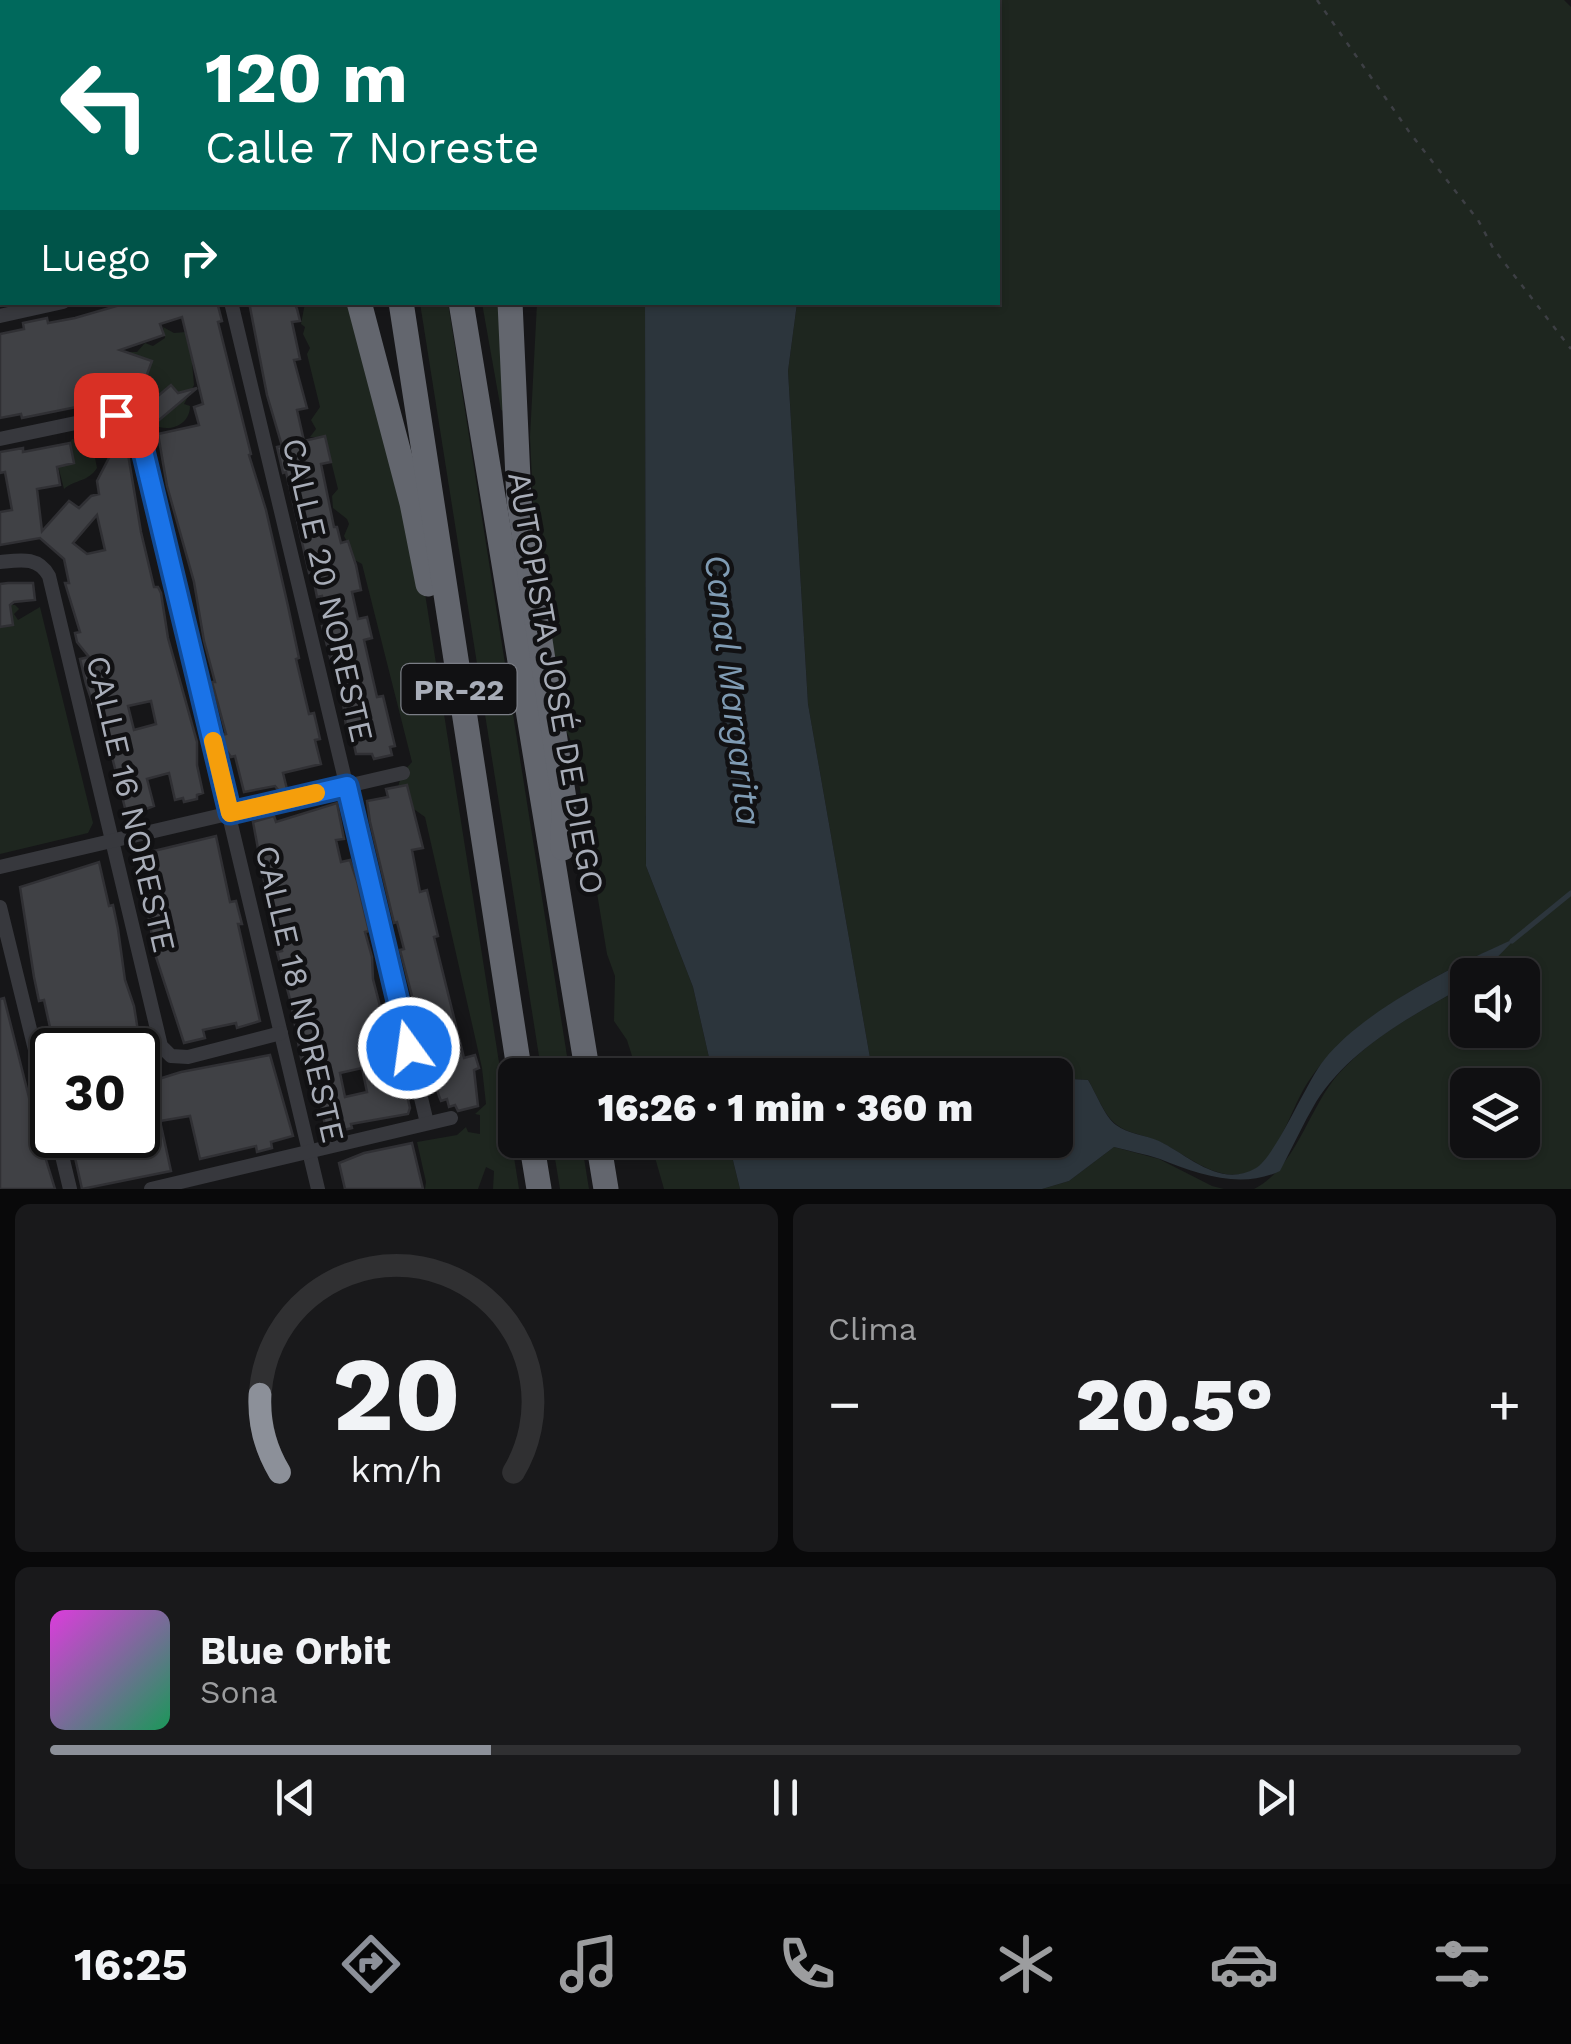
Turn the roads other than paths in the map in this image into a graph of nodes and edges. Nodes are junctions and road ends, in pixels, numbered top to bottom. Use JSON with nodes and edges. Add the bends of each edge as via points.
{"nodes":[{"id":1,"x":50,"y":305,"type":"edge"},
{"id":2,"x":232,"y":305,"type":"edge"},
{"id":3,"x":360,"y":305,"type":"edge"},
{"id":4,"x":401,"y":305,"type":"edge"},
{"id":5,"x":461,"y":305,"type":"edge"},
{"id":6,"x":510,"y":305,"type":"edge"},
{"id":7,"x":525,"y":305,"type":"edge"},
{"id":8,"x":0,"y":316,"type":"edge"},
{"id":9,"x":0,"y":439,"type":"edge"},
{"id":10,"x":525,"y":544,"type":"junction"},
{"id":11,"x":0,"y":562,"type":"edge"},
{"id":12,"x":468,"y":746,"type":"junction"},
{"id":13,"x":403,"y":773,"type":"dead end"},
{"id":14,"x":347,"y":786,"type":"junction"},
{"id":15,"x":230,"y":813,"type":"junction"},
{"id":16,"x":112,"y":842,"type":"junction"},
{"id":17,"x":0,"y":867,"type":"edge"},
{"id":18,"x":561,"y":904,"type":"junction"},
{"id":19,"x":0,"y":907,"type":"edge"},
{"id":20,"x":30,"y":1029,"type":"edge"},
{"id":21,"x":281,"y":1033,"type":"junction"},
{"id":22,"x":517,"y":1058,"type":"edge"},
{"id":23,"x":585,"y":1058,"type":"edge"},
{"id":24,"x":451,"y":1118,"type":"dead end"},
{"id":25,"x":427,"y":1123,"type":"junction"},
{"id":26,"x":309,"y":1153,"type":"junction"},
{"id":27,"x":62,"y":1158,"type":"edge"},
{"id":28,"x":534,"y":1158,"type":"edge"},
{"id":29,"x":601,"y":1158,"type":"edge"},
{"id":30,"x":70,"y":1189,"type":"edge"},
{"id":31,"x":151,"y":1189,"type":"edge"},
{"id":32,"x":318,"y":1189,"type":"edge"},
{"id":33,"x":539,"y":1189,"type":"edge"},
{"id":34,"x":606,"y":1189,"type":"edge"}],
"edges":[{"from":1,"to":8,"type":"street"},
{"from":2,"to":14,"type":"street","name":"CALLE 20 NORESTE"},
{"from":3,"to":12,"type":"highway","via":[[412,504],[444,693]]},
{"from":4,"to":12,"type":"highway","number":"PR-22"},
{"from":5,"to":18,"type":"highway","name":"AUTOPISTA JOSÉ DE DIEGO","number":"PR-22"},
{"from":6,"to":10,"type":"highway"},
{"from":7,"to":10,"type":"highway"},
{"from":9,"to":15,"type":"street","name":"CALLE 18 NORESTE","via":[[116,415],[132,422]]},
{"from":10,"to":18,"type":"highway","via":[[564,798]]},
{"from":11,"to":16,"type":"street","name":"CALLE 16 NORESTE","via":[[32,561],[49,576]]},
{"from":12,"to":22,"type":"highway","number":"PR-22"},
{"from":13,"to":14,"type":"street"},
{"from":14,"to":15,"type":"street"},
{"from":14,"to":25,"type":"street","name":"CALLE 20 NORESTE"},
{"from":15,"to":16,"type":"street"},
{"from":15,"to":21,"type":"street","name":"CALLE 18 NORESTE"},
{"from":16,"to":17,"type":"street"},
{"from":16,"to":21,"type":"street","name":"CALLE 16 NORESTE","via":[[160,1046],[171,1056],[188,1057]]},
{"from":18,"to":23,"type":"highway","name":"AUTOPISTA JOSÉ DE DIEGO","number":"PR-22"},
{"from":19,"to":20,"type":"street"},
{"from":21,"to":26,"type":"street","name":"CALLE 18 NORESTE"},
{"from":24,"to":25,"type":"street"},
{"from":25,"to":26,"type":"street"},
{"from":26,"to":31,"type":"street"},
{"from":26,"to":32,"type":"street","name":"CALLE 18 NORESTE"},
{"from":27,"to":30,"type":"street"},
{"from":28,"to":33,"type":"highway"},
{"from":29,"to":34,"type":"highway"}]}
